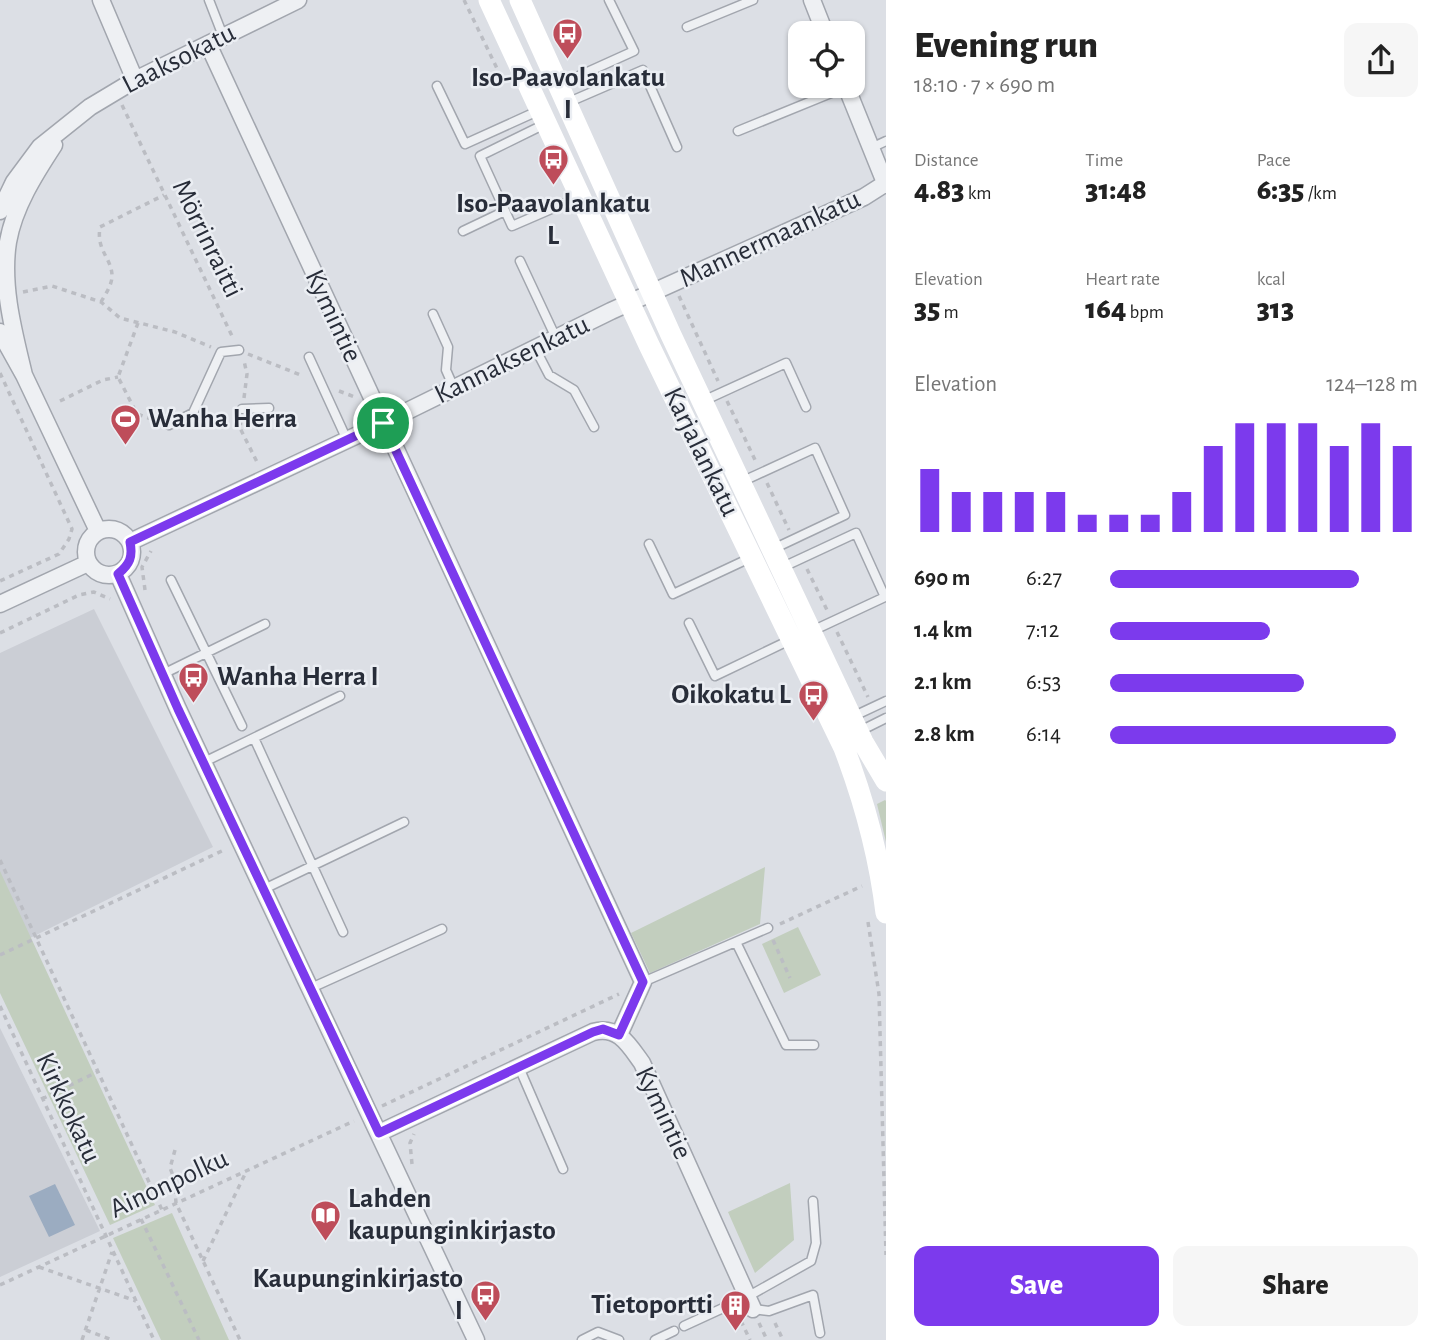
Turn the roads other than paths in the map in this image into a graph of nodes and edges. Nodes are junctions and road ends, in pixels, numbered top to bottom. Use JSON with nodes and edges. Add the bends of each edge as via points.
{"nodes":[{"id":1,"x":100,"y":0,"type":"edge"},
{"id":2,"x":209,"y":0,"type":"edge"},
{"id":3,"x":298,"y":0,"type":"edge"},
{"id":4,"x":489,"y":0,"type":"edge"},
{"id":5,"x":520,"y":0,"type":"edge"},
{"id":6,"x":609,"y":0,"type":"edge"},
{"id":7,"x":753,"y":0,"type":"edge"},
{"id":8,"x":812,"y":0,"type":"edge"},
{"id":9,"x":270,"y":6,"type":"edge"},
{"id":10,"x":820,"y":21,"type":"edge"},
{"id":11,"x":687,"y":27,"type":"dead end"},
{"id":12,"x":223,"y":36,"type":"junction"},
{"id":13,"x":208,"y":44,"type":"junction"},
{"id":14,"x":135,"y":80,"type":"junction"},
{"id":15,"x":438,"y":86,"type":"dead end"},
{"id":16,"x":562,"y":94,"type":"junction"},
{"id":17,"x":819,"y":98,"type":"edge"},
{"id":18,"x":852,"y":98,"type":"edge"},
{"id":19,"x":543,"y":117,"type":"junction"},
{"id":20,"x":64,"y":127,"type":"junction"},
{"id":21,"x":738,"y":131,"type":"dead end"},
{"id":22,"x":878,"y":145,"type":"edge"},
{"id":23,"x":677,"y":147,"type":"dead end"},
{"id":24,"x":886,"y":184,"type":"edge"},
{"id":25,"x":579,"y":197,"type":"junction"},
{"id":26,"x":505,"y":211,"type":"junction"},
{"id":27,"x":0,"y":212,"type":"edge"},
{"id":28,"x":463,"y":231,"type":"dead end"},
{"id":29,"x":520,"y":261,"type":"dead end"},
{"id":30,"x":4,"y":270,"type":"edge"},
{"id":31,"x":653,"y":294,"type":"junction"},
{"id":32,"x":629,"y":304,"type":"junction"},
{"id":33,"x":433,"y":314,"type":"dead end"},
{"id":34,"x":0,"y":332,"type":"edge"},
{"id":35,"x":556,"y":338,"type":"junction"},
{"id":36,"x":535,"y":348,"type":"junction"},
{"id":37,"x":239,"y":350,"type":"road end"},
{"id":38,"x":309,"y":357,"type":"dead end"},
{"id":39,"x":24,"y":375,"type":"junction"},
{"id":40,"x":454,"y":388,"type":"junction"},
{"id":41,"x":703,"y":401,"type":"junction"},
{"id":42,"x":806,"y":407,"type":"dead end"},
{"id":43,"x":269,"y":408,"type":"dead end"},
{"id":44,"x":242,"y":409,"type":"road end"},
{"id":45,"x":383,"y":423,"type":"junction"},
{"id":46,"x":169,"y":425,"type":"road end"},
{"id":47,"x":594,"y":426,"type":"dead end"},
{"id":48,"x":347,"y":440,"type":"junction"},
{"id":49,"x":741,"y":482,"type":"junction"},
{"id":50,"x":98,"y":531,"type":"junction"},
{"id":51,"x":130,"y":542,"type":"junction"},
{"id":52,"x":649,"y":544,"type":"dead end"},
{"id":53,"x":752,"y":557,"type":"junction"},
{"id":54,"x":778,"y":558,"type":"junction"},
{"id":55,"x":88,"y":563,"type":"junction"},
{"id":56,"x":118,"y":574,"type":"junction"},
{"id":57,"x":171,"y":580,"type":"dead end"},
{"id":58,"x":0,"y":604,"type":"edge"},
{"id":59,"x":689,"y":623,"type":"dead end"},
{"id":60,"x":265,"y":624,"type":"dead end"},
{"id":61,"x":812,"y":631,"type":"junction"},
{"id":62,"x":790,"y":640,"type":"junction"},
{"id":63,"x":206,"y":653,"type":"junction"},
{"id":64,"x":163,"y":674,"type":"junction"},
{"id":65,"x":340,"y":696,"type":"dead end"},
{"id":66,"x":886,"y":701,"type":"edge"},
{"id":67,"x":886,"y":718,"type":"edge"},
{"id":68,"x":855,"y":725,"type":"junction"},
{"id":69,"x":242,"y":726,"type":"dead end"},
{"id":70,"x":254,"y":738,"type":"junction"},
{"id":71,"x":204,"y":762,"type":"junction"},
{"id":72,"x":886,"y":781,"type":"edge"},
{"id":73,"x":404,"y":822,"type":"dead end"},
{"id":74,"x":313,"y":866,"type":"junction"},
{"id":75,"x":877,"y":883,"type":"edge"},
{"id":76,"x":264,"y":889,"type":"junction"},
{"id":77,"x":876,"y":912,"type":"edge"},
{"id":78,"x":768,"y":928,"type":"road end"},
{"id":79,"x":442,"y":929,"type":"dead end"},
{"id":80,"x":343,"y":932,"type":"dead end"},
{"id":81,"x":736,"y":942,"type":"junction"},
{"id":82,"x":643,"y":982,"type":"junction"},
{"id":83,"x":311,"y":988,"type":"junction"},
{"id":84,"x":619,"y":1035,"type":"junction"},
{"id":85,"x":814,"y":1045,"type":"dead end"},
{"id":86,"x":518,"y":1065,"type":"junction"},
{"id":87,"x":379,"y":1133,"type":"junction"},
{"id":88,"x":563,"y":1169,"type":"dead end"},
{"id":89,"x":814,"y":1201,"type":"dead end"},
{"id":90,"x":750,"y":1303,"type":"junction"},
{"id":91,"x":684,"y":1326,"type":"dead end"},
{"id":92,"x":674,"y":1331,"type":"dead end"},
{"id":93,"x":820,"y":1333,"type":"dead end"},
{"id":94,"x":475,"y":1340,"type":"edge"},
{"id":95,"x":582,"y":1340,"type":"edge"},
{"id":96,"x":620,"y":1340,"type":"edge"},
{"id":97,"x":655,"y":1340,"type":"edge"}],
"edges":[{"from":1,"to":14,"type":"street"},
{"from":2,"to":12,"type":"lane"},
{"from":3,"to":9,"type":"street","name":"Laaksokatu"},
{"from":4,"to":19,"type":"main road","name":"Karjalankatu"},
{"from":5,"to":16,"type":"main road","name":"Karjalankatu"},
{"from":6,"to":16,"type":"lane","via":[[634,51]]},
{"from":7,"to":11,"type":"lane"},
{"from":8,"to":10,"type":"street"},
{"from":9,"to":12,"type":"street","name":"Laaksokatu"},
{"from":12,"to":13,"type":"street","name":"Laaksokatu"},
{"from":13,"to":14,"type":"street","name":"Laaksokatu"},
{"from":13,"to":45,"type":"street","name":"Kymintie"},
{"from":14,"to":20,"type":"street","name":"Laaksokatu"},
{"from":15,"to":19,"type":"lane","via":[[465,144]]},
{"from":16,"to":23,"type":"lane","via":[[643,70]]},
{"from":16,"to":31,"type":"main road","name":"Karjalankatu"},
{"from":17,"to":21,"type":"lane"},
{"from":18,"to":22,"type":"street"},
{"from":19,"to":25,"type":"main road","name":"Karjalankatu"},
{"from":19,"to":26,"type":"lane","via":[[480,156]]},
{"from":20,"to":27,"type":"street","name":"Laaksokatu","via":[[40,147],[14,182]]},
{"from":20,"to":30,"type":"street","name":"Laaksokatu","via":[[26,190],[8,241]]},
{"from":22,"to":24,"type":"street"},
{"from":24,"to":31,"type":"street","name":"Mannermaankatu"},
{"from":25,"to":26,"type":"lane","via":[[512,226]]},
{"from":25,"to":32,"type":"main road","name":"Karjalankatu"},
{"from":26,"to":28,"type":"lane"},
{"from":29,"to":35,"type":"lane"},
{"from":30,"to":39,"type":"street","name":"Laaksokatu"},
{"from":31,"to":32,"type":"street","name":"Mannermaankatu"},
{"from":31,"to":41,"type":"main road","name":"Karjalankatu"},
{"from":32,"to":35,"type":"street","name":"Kannaksenkatu"},
{"from":32,"to":53,"type":"main road","name":"Karjalankatu"},
{"from":33,"to":40,"type":"lane","via":[[448,346],[446,370]]},
{"from":34,"to":39,"type":"street","name":"Laaksokatu"},
{"from":35,"to":36,"type":"street","name":"Kannaksenkatu"},
{"from":36,"to":40,"type":"street","name":"Kannaksenkatu"},
{"from":36,"to":47,"type":"lane","via":[[550,375],[574,390]]},
{"from":37,"to":46,"type":"lane","via":[[221,352],[194,414]]},
{"from":38,"to":48,"type":"lane"},
{"from":39,"to":50,"type":"street","name":"Laaksokatu"},
{"from":40,"to":45,"type":"street","name":"Kannaksenkatu"},
{"from":41,"to":42,"type":"lane","via":[[786,363]]},
{"from":41,"to":49,"type":"main road","name":"Karjalankatu"},
{"from":43,"to":44,"type":"lane"},
{"from":45,"to":48,"type":"street","name":"Kannaksenkatu"},
{"from":45,"to":82,"type":"street","name":"Kymintie"},
{"from":48,"to":51,"type":"street","name":"Kannaksenkatu"},
{"from":49,"to":54,"type":"main road","name":"Karjalankatu"},
{"from":49,"to":54,"type":"lane","via":[[815,448],[845,515],[793,540]]},
{"from":50,"to":51,"type":"street","via":[[110,528]]},
{"from":50,"to":55,"type":"street","via":[[85,551]]},
{"from":51,"to":56,"type":"street","via":[[128,566]]},
{"from":52,"to":53,"type":"lane","via":[[673,594]]},
{"from":53,"to":62,"type":"main road","name":"Karjalankatu"},
{"from":54,"to":61,"type":"main road","name":"Karjalankatu"},
{"from":54,"to":61,"type":"lane","via":[[802,558],[856,533],[885,597]]},
{"from":55,"to":56,"type":"street","via":[[106,576]]},
{"from":55,"to":58,"type":"street"},
{"from":56,"to":64,"type":"street"},
{"from":57,"to":63,"type":"lane"},
{"from":59,"to":62,"type":"lane","via":[[715,676]]},
{"from":60,"to":63,"type":"lane"},
{"from":61,"to":68,"type":"main road","name":"Karjalankatu"},
{"from":62,"to":75,"type":"main road","name":"Karjalankatu","via":[[844,748],[864,801]]},
{"from":63,"to":64,"type":"lane"},
{"from":63,"to":69,"type":"lane"},
{"from":64,"to":71,"type":"street"},
{"from":65,"to":70,"type":"lane"},
{"from":66,"to":68,"type":"lane"},
{"from":67,"to":68,"type":"lane"},
{"from":68,"to":72,"type":"main road","name":"Karjalankatu"},
{"from":70,"to":71,"type":"lane"},
{"from":70,"to":74,"type":"lane"},
{"from":71,"to":76,"type":"street"},
{"from":73,"to":74,"type":"lane"},
{"from":74,"to":76,"type":"lane"},
{"from":74,"to":80,"type":"lane"},
{"from":75,"to":77,"type":"main road","name":"Karjalankatu"},
{"from":76,"to":83,"type":"street"},
{"from":78,"to":81,"type":"lane"},
{"from":79,"to":83,"type":"lane"},
{"from":81,"to":82,"type":"lane"},
{"from":81,"to":85,"type":"lane","via":[[786,1045]]},
{"from":82,"to":84,"type":"street","name":"Kymintie"},
{"from":83,"to":87,"type":"street","via":[[362,1116]]},
{"from":84,"to":86,"type":"street","via":[[603,1029]]},
{"from":84,"to":90,"type":"street","name":"Kymintie","via":[[642,1063]]},
{"from":86,"to":87,"type":"street"},
{"from":86,"to":88,"type":"lane"},
{"from":87,"to":94,"type":"street"},
{"from":89,"to":90,"type":"lane","via":[[816,1243],[811,1261]]},
{"from":90,"to":91,"type":"lane"},
{"from":90,"to":93,"type":"lane","via":[[769,1311],[813,1295]]},
{"from":92,"to":97,"type":"lane"},
{"from":95,"to":96,"type":"lane","via":[[598,1332]]}]}
